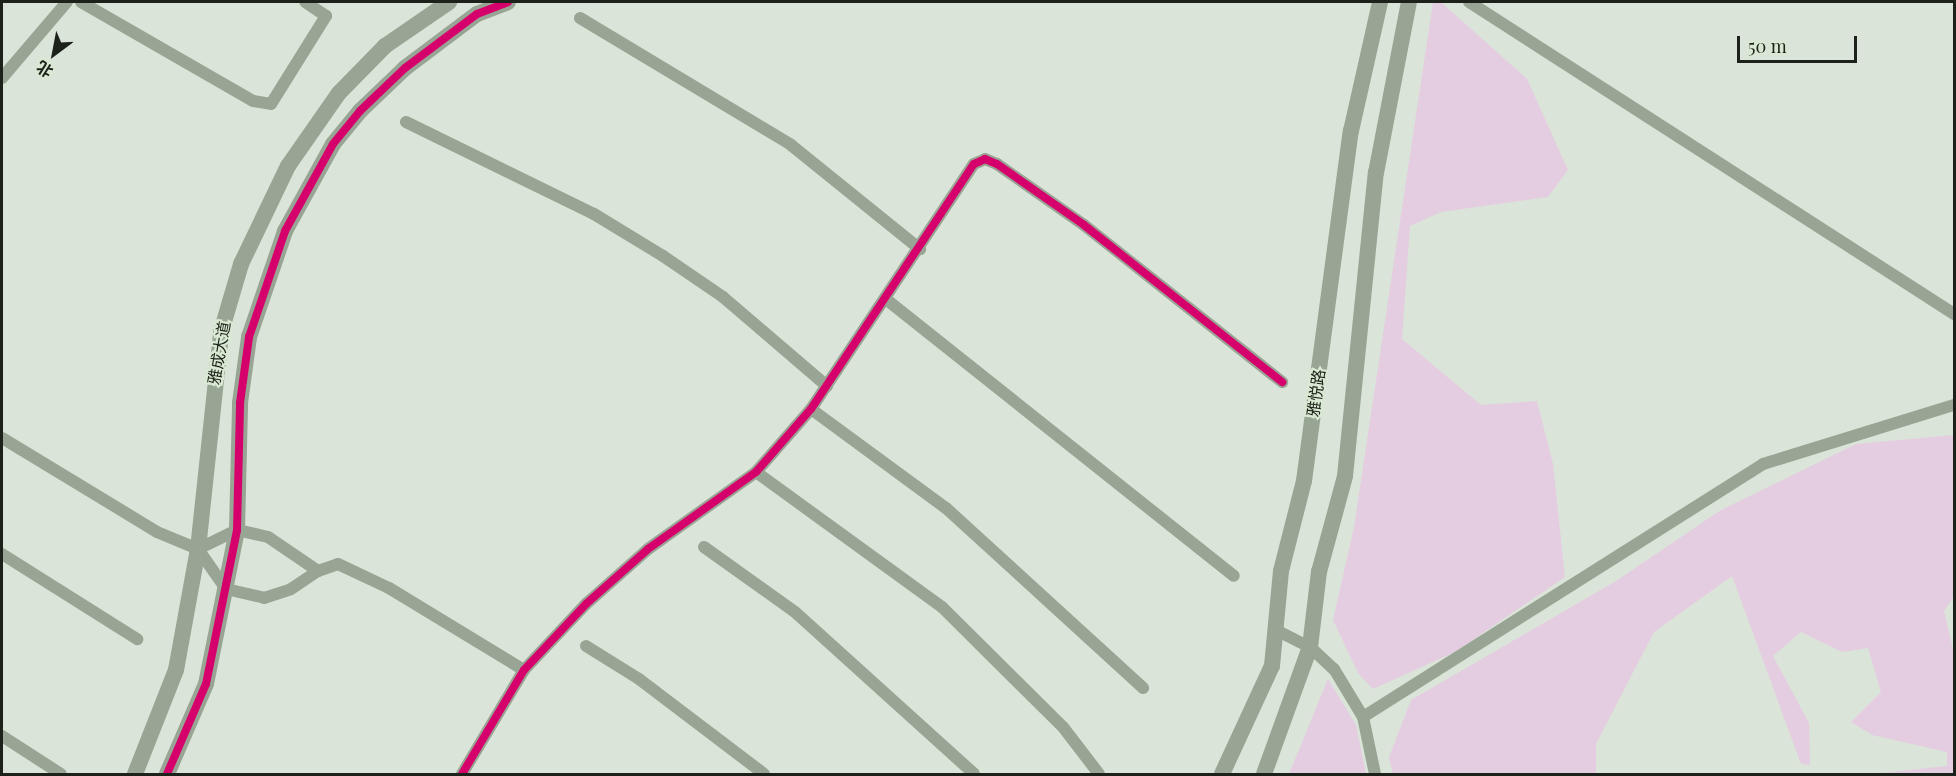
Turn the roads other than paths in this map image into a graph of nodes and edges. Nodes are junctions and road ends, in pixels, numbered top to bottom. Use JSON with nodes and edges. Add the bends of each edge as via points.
{"nodes":[{"id":1,"x":67,"y":2,"type":"edge"},
{"id":2,"x":81,"y":2,"type":"edge"},
{"id":3,"x":305,"y":2,"type":"edge"},
{"id":4,"x":449,"y":2,"type":"edge"},
{"id":5,"x":508,"y":2,"type":"edge"},
{"id":6,"x":1380,"y":2,"type":"edge"},
{"id":7,"x":1409,"y":2,"type":"edge"},
{"id":8,"x":1469,"y":2,"type":"edge"},
{"id":9,"x":580,"y":18,"type":"dead end"},
{"id":10,"x":2,"y":78,"type":"edge"},
{"id":11,"x":406,"y":122,"type":"dead end"},
{"id":12,"x":920,"y":249,"type":"junction"},
{"id":13,"x":887,"y":300,"type":"junction"},
{"id":14,"x":1954,"y":314,"type":"edge"},
{"id":15,"x":1282,"y":382,"type":"dead end"},
{"id":16,"x":827,"y":386,"type":"junction"},
{"id":17,"x":1954,"y":405,"type":"edge"},
{"id":18,"x":810,"y":409,"type":"junction"},
{"id":19,"x":2,"y":438,"type":"edge"},
{"id":20,"x":756,"y":472,"type":"junction"},
{"id":21,"x":237,"y":530,"type":"junction"},
{"id":22,"x":704,"y":547,"type":"dead end"},
{"id":23,"x":198,"y":549,"type":"junction"},
{"id":24,"x":2,"y":554,"type":"edge"},
{"id":25,"x":318,"y":571,"type":"junction"},
{"id":26,"x":1234,"y":576,"type":"dead end"},
{"id":27,"x":226,"y":589,"type":"junction"},
{"id":28,"x":1276,"y":630,"type":"junction"},
{"id":29,"x":137,"y":639,"type":"dead end"},
{"id":30,"x":586,"y":646,"type":"dead end"},
{"id":31,"x":1310,"y":647,"type":"junction"},
{"id":32,"x":524,"y":670,"type":"junction"},
{"id":33,"x":1143,"y":688,"type":"dead end"},
{"id":34,"x":1363,"y":717,"type":"junction"},
{"id":35,"x":2,"y":736,"type":"edge"},
{"id":36,"x":61,"y":774,"type":"edge"},
{"id":37,"x":135,"y":774,"type":"edge"},
{"id":38,"x":167,"y":774,"type":"edge"},
{"id":39,"x":462,"y":774,"type":"edge"},
{"id":40,"x":764,"y":774,"type":"edge"},
{"id":41,"x":974,"y":774,"type":"edge"},
{"id":42,"x":1099,"y":774,"type":"edge"},
{"id":43,"x":1222,"y":774,"type":"edge"},
{"id":44,"x":1264,"y":774,"type":"edge"},
{"id":45,"x":1375,"y":774,"type":"edge"}],
"edges":[{"from":1,"to":10,"type":"street"},
{"from":2,"to":3,"type":"street","via":[[243,96],[271,104],[326,16]]},
{"from":4,"to":23,"type":"street","name":"雅成大道","via":[[385,46],[339,93],[312,128],[262,214],[221,332]]},
{"from":5,"to":21,"type":"street","via":[[477,14],[423,54],[360,111],[333,144],[285,231],[249,337],[240,403]]},
{"from":6,"to":28,"type":"street","name":"雅悦路","via":[[1351,131],[1304,481],[1281,571]]},
{"from":7,"to":31,"type":"street","via":[[1380,142],[1345,476],[1319,572]]},
{"from":8,"to":14,"type":"street"},
{"from":9,"to":12,"type":"street","via":[[791,145]]},
{"from":11,"to":16,"type":"street","via":[[594,214],[663,256],[723,297]]},
{"from":12,"to":13,"type":"street"},
{"from":12,"to":15,"type":"street","via":[[963,179],[986,159],[1084,225]]},
{"from":13,"to":16,"type":"street"},
{"from":13,"to":26,"type":"street"},
{"from":16,"to":18,"type":"street"},
{"from":17,"to":34,"type":"street","via":[[1763,464]]},
{"from":18,"to":20,"type":"street"},
{"from":18,"to":33,"type":"street","via":[[954,515]]},
{"from":19,"to":23,"type":"street","via":[[157,532]]},
{"from":20,"to":32,"type":"street","via":[[619,573]]},
{"from":20,"to":42,"type":"street","via":[[942,607],[1063,727]]},
{"from":21,"to":23,"type":"street"},
{"from":21,"to":25,"type":"street","via":[[268,537]]},
{"from":21,"to":27,"type":"street"},
{"from":22,"to":41,"type":"street","via":[[795,612]]},
{"from":23,"to":27,"type":"street"},
{"from":23,"to":37,"type":"street","name":"雅成大道","via":[[176,670]]},
{"from":24,"to":29,"type":"street"},
{"from":25,"to":27,"type":"street","via":[[291,590],[264,598]]},
{"from":25,"to":32,"type":"street","via":[[338,564],[389,588]]},
{"from":27,"to":38,"type":"street","via":[[206,684]]},
{"from":28,"to":31,"type":"street"},
{"from":28,"to":43,"type":"street","name":"雅悦路","via":[[1272,666]]},
{"from":30,"to":40,"type":"street","via":[[639,679]]},
{"from":31,"to":34,"type":"street","via":[[1334,669]]},
{"from":31,"to":44,"type":"street"},
{"from":32,"to":39,"type":"street"},
{"from":34,"to":45,"type":"street"},
{"from":35,"to":36,"type":"street"}]}
